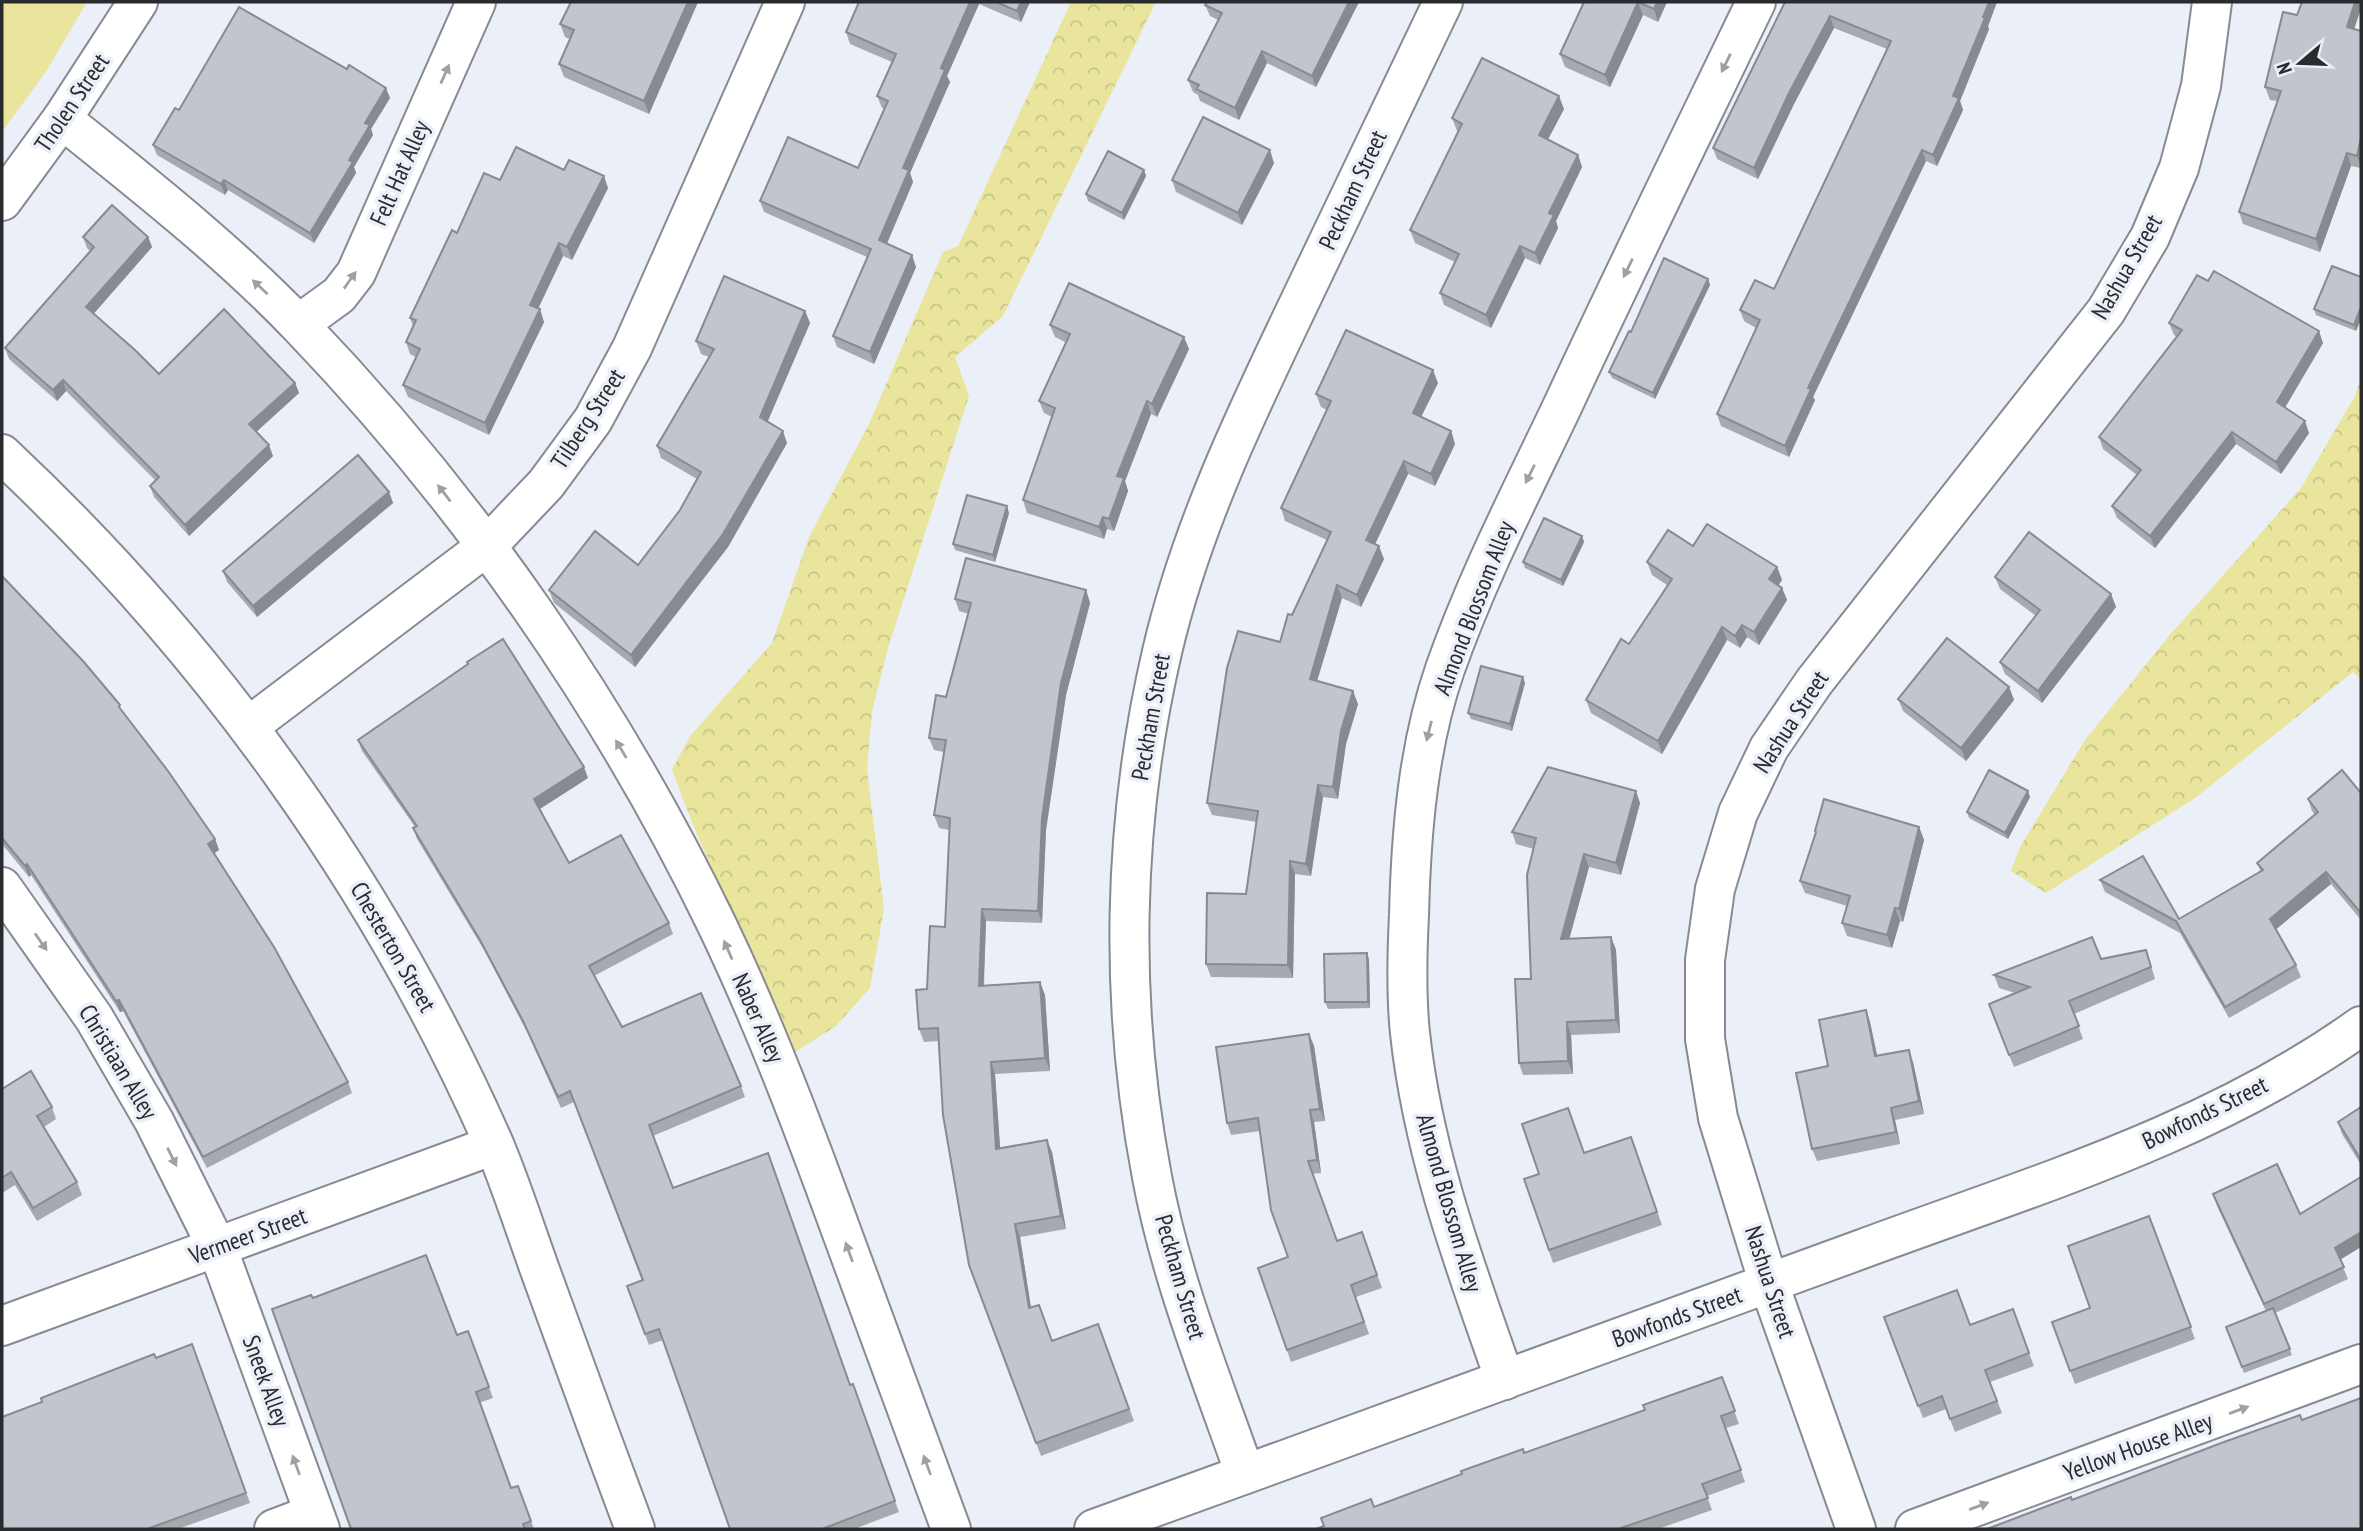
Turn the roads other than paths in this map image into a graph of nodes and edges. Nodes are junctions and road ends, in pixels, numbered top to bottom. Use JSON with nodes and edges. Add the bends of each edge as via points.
{"nodes":[{"id":1,"x":138,"y":2,"type":"edge"},
{"id":2,"x":476,"y":2,"type":"edge"},
{"id":3,"x":785,"y":2,"type":"edge"},
{"id":4,"x":1443,"y":2,"type":"edge"},
{"id":5,"x":1756,"y":2,"type":"edge"},
{"id":6,"x":2212,"y":2,"type":"edge"},
{"id":7,"x":62,"y":119,"type":"junction"},
{"id":8,"x":2,"y":201,"type":"edge"},
{"id":9,"x":299,"y":324,"type":"junction"},
{"id":10,"x":2,"y":454,"type":"edge"},
{"id":11,"x":487,"y":546,"type":"junction"},
{"id":12,"x":250,"y":726,"type":"junction"},
{"id":13,"x":2,"y":887,"type":"edge"},
{"id":14,"x":2361,"y":1026,"type":"edge"},
{"id":15,"x":494,"y":1145,"type":"junction"},
{"id":16,"x":217,"y":1247,"type":"junction"},
{"id":17,"x":1769,"y":1284,"type":"junction"},
{"id":18,"x":2,"y":1326,"type":"edge"},
{"id":19,"x":2361,"y":1364,"type":"edge"},
{"id":20,"x":1505,"y":1380,"type":"junction"},
{"id":21,"x":1245,"y":1474,"type":"junction"},
{"id":22,"x":317,"y":1522,"type":"edge"},
{"id":23,"x":274,"y":1529,"type":"edge"},
{"id":24,"x":635,"y":1529,"type":"edge"},
{"id":25,"x":951,"y":1529,"type":"edge"},
{"id":26,"x":1094,"y":1529,"type":"edge"},
{"id":27,"x":1856,"y":1529,"type":"edge"},
{"id":28,"x":1915,"y":1529,"type":"edge"}],
"edges":[{"from":1,"to":7,"type":"street","name":"Tholen Street"},
{"from":9,"to":2,"type":"street","name":"Felt Hat Alley","one_way":true,"via":[[339,295],[356,273]]},
{"from":3,"to":11,"type":"street","name":"Tilberg Street","via":[[632,348],[593,420],[546,484]]},
{"from":4,"to":21,"type":"street","name":"Peckham Street","via":[[1239,429],[1209,503],[1162,650],[1142,755],[1130,888],[1129,968],[1136,1074],[1152,1179],[1178,1283]]},
{"from":5,"to":20,"type":"street","name":"Almond Blossom Alley","one_way":true,"via":[[1502,530],[1444,672],[1426,745],[1410,874],[1410,1031],[1420,1104],[1446,1212]]},
{"from":6,"to":17,"type":"street","name":"Nashua Street","via":[[2201,86],[2179,168],[2150,237],[2106,311],[1814,682],[1769,748],[1738,813],[1715,889],[1707,948],[1705,1039],[1718,1118]]},
{"from":7,"to":8,"type":"street","name":"Tholen Street"},
{"from":9,"to":7,"type":"street","one_way":true,"via":[[190,222]]},
{"from":11,"to":9,"type":"street","one_way":true,"via":[[400,437]]},
{"from":10,"to":12,"type":"street","name":"Chesterton Street","via":[[156,611]]},
{"from":11,"to":12,"type":"street","name":"Tilberg Street"},
{"from":25,"to":11,"type":"street","name":"Naber Alley","one_way":true,"via":[[785,1078],[717,925],[575,671]]},
{"from":12,"to":15,"type":"street","name":"Chesterton Street","via":[[350,872],[439,1028]]},
{"from":13,"to":16,"type":"street","name":"Christiaan Alley","one_way":true,"via":[[94,1018],[155,1121]]},
{"from":14,"to":17,"type":"street","name":"Bowfonds Street","via":[[2248,1095],[2152,1141]]},
{"from":15,"to":16,"type":"street","name":"Vermeer Street"},
{"from":15,"to":24,"type":"street","name":"Chesterton Street"},
{"from":16,"to":18,"type":"street","name":"Vermeer Street"},
{"from":22,"to":16,"type":"street","name":"Sneek Alley","one_way":true},
{"from":17,"to":20,"type":"street","name":"Bowfonds Street"},
{"from":17,"to":27,"type":"street","name":"Nashua Street"},
{"from":28,"to":19,"type":"street","name":"Yellow House Alley","one_way":true},
{"from":20,"to":21,"type":"street","name":"Bowfonds Street"},
{"from":21,"to":26,"type":"street","name":"Bowfonds Street"},
{"from":22,"to":23,"type":"street","name":"Sneek Alley"}]}
